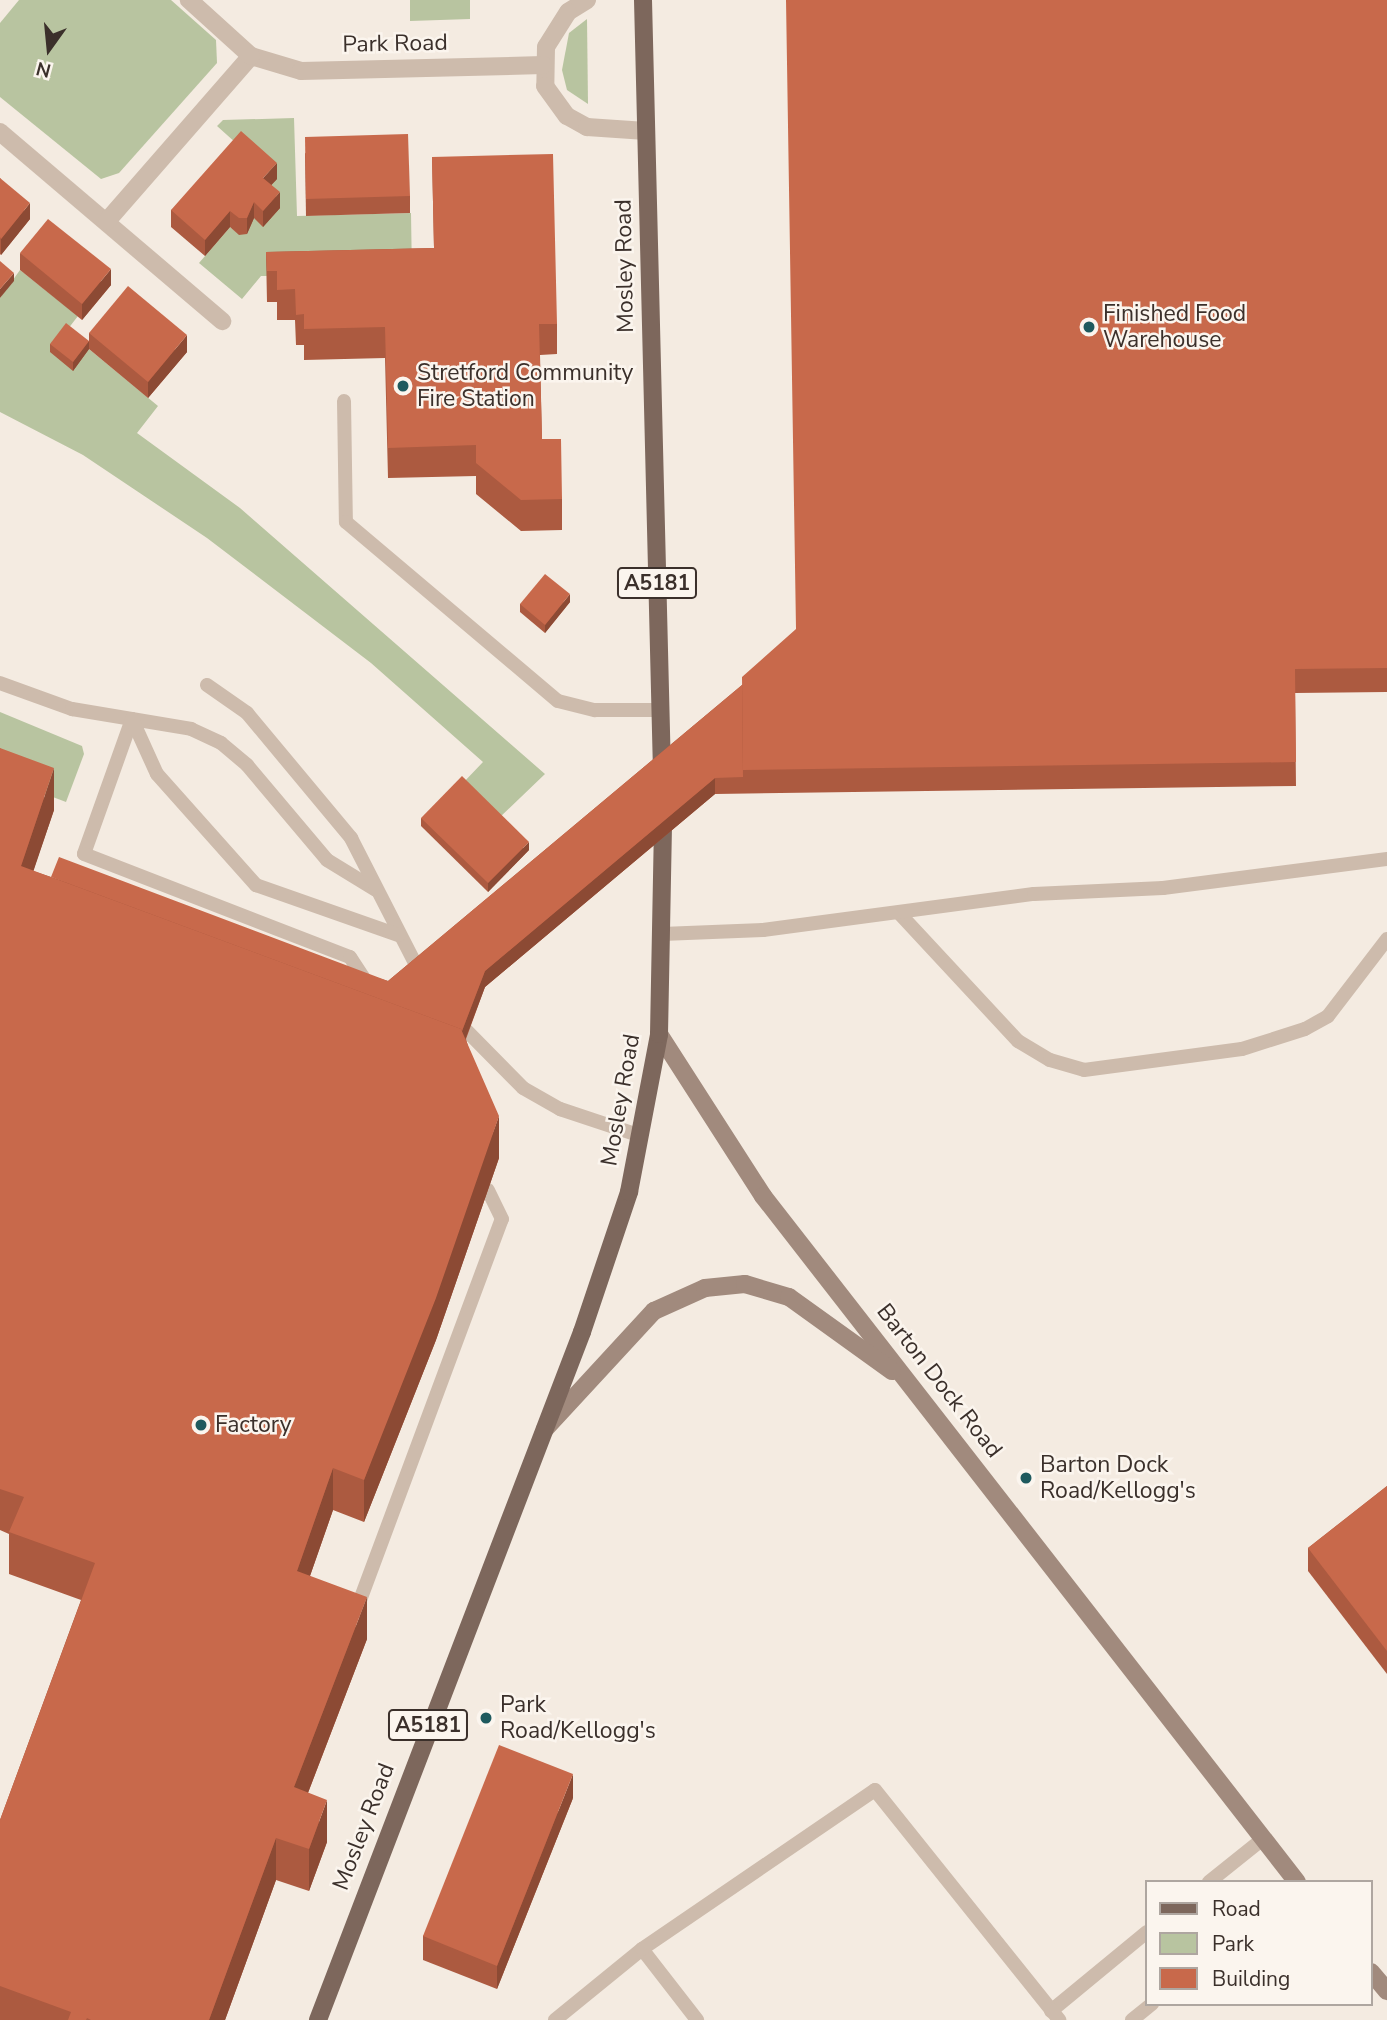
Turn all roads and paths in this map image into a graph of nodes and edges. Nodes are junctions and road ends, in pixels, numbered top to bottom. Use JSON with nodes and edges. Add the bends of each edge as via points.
{"nodes":[{"id":1,"x":189,"y":0,"type":"edge"},
{"id":2,"x":587,"y":0,"type":"edge"},
{"id":3,"x":643,"y":0,"type":"edge"},
{"id":4,"x":251,"y":56,"type":"junction"},
{"id":5,"x":543,"y":65,"type":"junction"},
{"id":6,"x":646,"y":131,"type":"junction"},
{"id":7,"x":0,"y":132,"type":"edge"},
{"id":8,"x":107,"y":221,"type":"junction"},
{"id":9,"x":222,"y":321,"type":"dead end"},
{"id":10,"x":344,"y":401,"type":"dead end"},
{"id":11,"x":0,"y":682,"type":"edge"},
{"id":12,"x":207,"y":685,"type":"dead end"},
{"id":13,"x":661,"y":710,"type":"junction"},
{"id":14,"x":132,"y":719,"type":"junction"},
{"id":15,"x":1387,"y":859,"type":"edge"},
{"id":16,"x":376,"y":890,"type":"junction"},
{"id":17,"x":899,"y":912,"type":"junction"},
{"id":18,"x":662,"y":934,"type":"junction"},
{"id":19,"x":398,"y":935,"type":"junction"},
{"id":20,"x":1387,"y":939,"type":"edge"},
{"id":21,"x":426,"y":983,"type":"edge"},
{"id":22,"x":372,"y":992,"type":"edge"},
{"id":23,"x":443,"y":1004,"type":"edge"},
{"id":24,"x":659,"y":1034,"type":"junction"},
{"id":25,"x":641,"y":1136,"type":"junction"},
{"id":26,"x":488,"y":1190,"type":"edge"},
{"id":27,"x":912,"y":1386,"type":"junction"},
{"id":28,"x":543,"y":1431,"type":"junction"},
{"id":29,"x":348,"y":1632,"type":"edge"},
{"id":30,"x":1264,"y":1838,"type":"junction"},
{"id":31,"x":1212,"y":1880,"type":"edge"},
{"id":32,"x":1296,"y":1880,"type":"edge"},
{"id":33,"x":1146,"y":1933,"type":"edge"},
{"id":34,"x":642,"y":1949,"type":"junction"},
{"id":35,"x":1373,"y":1974,"type":"edge"},
{"id":36,"x":1387,"y":1991,"type":"edge"},
{"id":37,"x":1150,"y":2006,"type":"edge"},
{"id":38,"x":1055,"y":2016,"type":"edge"},
{"id":39,"x":318,"y":2020,"type":"edge"},
{"id":40,"x":555,"y":2020,"type":"edge"},
{"id":41,"x":697,"y":2020,"type":"edge"},
{"id":42,"x":1132,"y":2020,"type":"edge"}],
"edges":[{"from":1,"to":4,"type":"street","name":"Park Road"},
{"from":2,"to":5,"type":"street","via":[[556,27]]},
{"from":3,"to":6,"type":"main road","number":"A5181"},
{"from":4,"to":5,"type":"street","name":"Park Road","via":[[301,71]]},
{"from":4,"to":8,"type":"street"},
{"from":5,"to":6,"type":"street","via":[[545,86],[567,116],[587,127]]},
{"from":6,"to":13,"type":"main road","name":"Mosley Road","number":"A5181"},
{"from":7,"to":8,"type":"street"},
{"from":8,"to":9,"type":"street"},
{"from":10,"to":13,"type":"lane","via":[[346,522],[558,701],[595,710]]},
{"from":11,"to":14,"type":"lane","via":[[72,709]]},
{"from":12,"to":16,"type":"lane","via":[[247,713],[272,740],[351,838]]},
{"from":13,"to":18,"type":"main road","name":"Mosley Road","number":"A5181"},
{"from":14,"to":16,"type":"lane","via":[[191,729],[221,743],[247,765],[327,860]]},
{"from":14,"to":19,"type":"lane","via":[[158,774],[257,885]]},
{"from":14,"to":22,"type":"lane","via":[[84,854],[350,957]]},
{"from":15,"to":17,"type":"lane","via":[[1163,888],[1034,894]]},
{"from":16,"to":19,"type":"lane"},
{"from":17,"to":18,"type":"lane","via":[[763,930]]},
{"from":17,"to":20,"type":"lane","via":[[1018,1041],[1050,1060],[1084,1070],[1242,1049],[1305,1029],[1328,1016]]},
{"from":18,"to":24,"type":"main road","name":"Mosley Road","number":"A5181"},
{"from":19,"to":21,"type":"lane"},
{"from":23,"to":25,"type":"lane","via":[[498,1067],[523,1088],[560,1109]]},
{"from":24,"to":25,"type":"main road","name":"Mosley Road","number":"A5181"},
{"from":24,"to":27,"type":"main road","name":"Barton Dock Road","via":[[763,1196]]},
{"from":25,"to":28,"type":"main road","name":"Mosley Road","number":"A5181","via":[[611,1253]]},
{"from":26,"to":29,"type":"lane","via":[[502,1219]]},
{"from":27,"to":28,"type":"main road","via":[[789,1297],[757,1286],[728,1284],[705,1287],[654,1311]]},
{"from":27,"to":30,"type":"main road","name":"Barton Dock Road"},
{"from":28,"to":39,"type":"main road","name":"Mosley Road","number":"A5181"},
{"from":30,"to":31,"type":"lane"},
{"from":30,"to":32,"type":"main road","name":"Barton Dock Road"},
{"from":33,"to":38,"type":"lane"},
{"from":34,"to":38,"type":"lane","via":[[875,1790]]},
{"from":34,"to":40,"type":"lane"},
{"from":34,"to":41,"type":"lane"},
{"from":35,"to":36,"type":"main road"},
{"from":37,"to":42,"type":"lane"}]}
